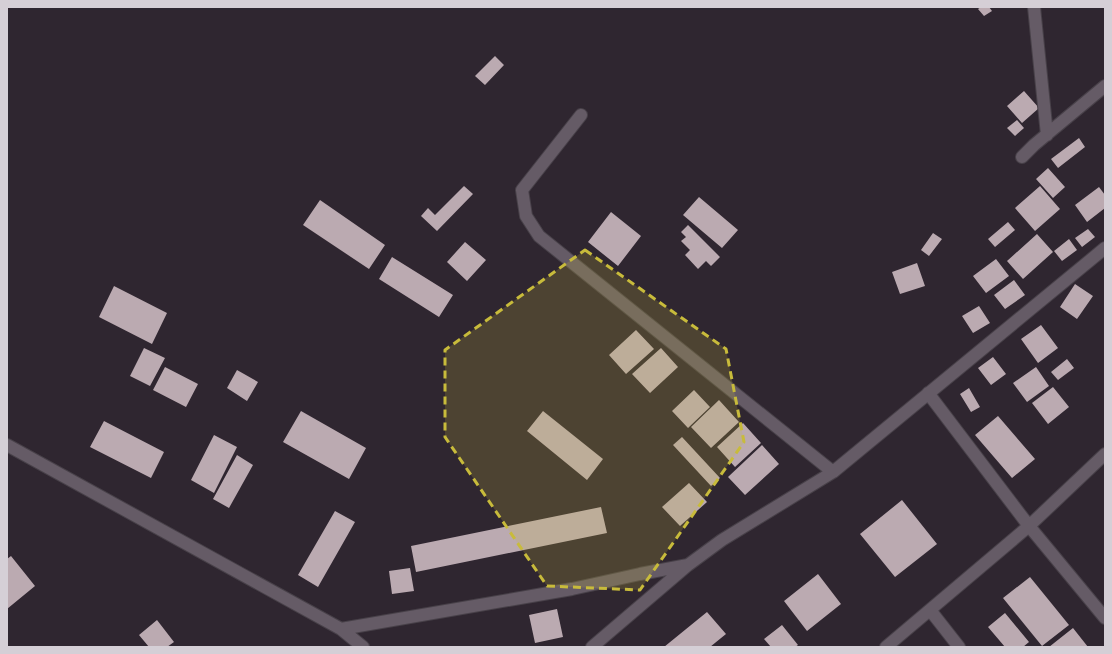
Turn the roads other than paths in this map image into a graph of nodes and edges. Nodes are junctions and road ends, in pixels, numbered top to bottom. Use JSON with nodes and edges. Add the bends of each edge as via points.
{"nodes":[{"id":1,"x":1034,"y":7,"type":"edge"},
{"id":2,"x":1105,"y":86,"type":"edge"},
{"id":3,"x":581,"y":115,"type":"dead end"},
{"id":4,"x":1047,"y":135,"type":"junction"},
{"id":5,"x":1022,"y":157,"type":"dead end"},
{"id":6,"x":1105,"y":248,"type":"edge"},
{"id":7,"x":928,"y":393,"type":"junction"},
{"id":8,"x":7,"y":445,"type":"edge"},
{"id":9,"x":1105,"y":454,"type":"edge"},
{"id":10,"x":832,"y":472,"type":"junction"},
{"id":11,"x":1029,"y":526,"type":"junction"},
{"id":12,"x":688,"y":565,"type":"junction"},
{"id":13,"x":930,"y":610,"type":"junction"},
{"id":14,"x":1105,"y":618,"type":"edge"},
{"id":15,"x":341,"y":629,"type":"junction"},
{"id":16,"x":363,"y":647,"type":"edge"},
{"id":17,"x":592,"y":647,"type":"edge"},
{"id":18,"x":886,"y":647,"type":"edge"},
{"id":19,"x":959,"y":647,"type":"edge"}],
"edges":[{"from":1,"to":4,"type":"street"},
{"from":2,"to":4,"type":"street"},
{"from":3,"to":10,"type":"street","via":[[522,190],[526,216],[539,236]]},
{"from":4,"to":5,"type":"street"},
{"from":6,"to":7,"type":"street"},
{"from":7,"to":10,"type":"street"},
{"from":7,"to":11,"type":"street"},
{"from":8,"to":15,"type":"street"},
{"from":9,"to":11,"type":"street"},
{"from":10,"to":12,"type":"street","via":[[722,540]]},
{"from":11,"to":13,"type":"street"},
{"from":11,"to":14,"type":"street"},
{"from":12,"to":15,"type":"street","via":[[572,589]]},
{"from":12,"to":17,"type":"street"},
{"from":13,"to":18,"type":"street"},
{"from":13,"to":19,"type":"street"},
{"from":15,"to":16,"type":"street"}]}
